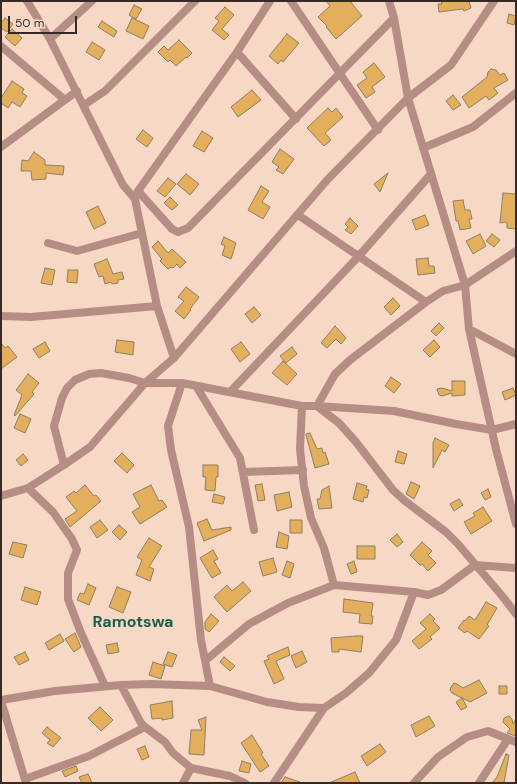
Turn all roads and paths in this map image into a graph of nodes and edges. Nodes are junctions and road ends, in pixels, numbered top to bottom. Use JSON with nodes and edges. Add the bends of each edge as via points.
{"nodes":[{"id":1,"x":27,"y":1,"type":"edge"},
{"id":2,"x":92,"y":1,"type":"edge"},
{"id":3,"x":195,"y":1,"type":"edge"},
{"id":4,"x":270,"y":1,"type":"edge"},
{"id":5,"x":291,"y":1,"type":"edge"},
{"id":6,"x":389,"y":1,"type":"edge"},
{"id":7,"x":494,"y":1,"type":"edge"},
{"id":8,"x":394,"y":18,"type":"junction"},
{"id":9,"x":50,"y":39,"type":"junction"},
{"id":10,"x":1,"y":46,"type":"edge"},
{"id":11,"x":237,"y":52,"type":"junction"},
{"id":12,"x":340,"y":73,"type":"junction"},
{"id":13,"x":77,"y":91,"type":"junction"},
{"id":14,"x":516,"y":93,"type":"edge"},
{"id":15,"x":408,"y":98,"type":"junction"},
{"id":16,"x":65,"y":100,"type":"junction"},
{"id":17,"x":84,"y":105,"type":"junction"},
{"id":18,"x":296,"y":119,"type":"junction"},
{"id":19,"x":378,"y":130,"type":"junction"},
{"id":20,"x":1,"y":147,"type":"edge"},
{"id":21,"x":423,"y":148,"type":"junction"},
{"id":22,"x":430,"y":175,"type":"junction"},
{"id":23,"x":136,"y":195,"type":"junction"},
{"id":24,"x":298,"y":215,"type":"junction"},
{"id":25,"x":142,"y":233,"type":"junction"},
{"id":26,"x":48,"y":243,"type":"dead end"},
{"id":27,"x":516,"y":251,"type":"edge"},
{"id":28,"x":358,"y":256,"type":"junction"},
{"id":29,"x":465,"y":285,"type":"junction"},
{"id":30,"x":426,"y":302,"type":"junction"},
{"id":31,"x":158,"y":306,"type":"junction"},
{"id":32,"x":1,"y":316,"type":"edge"},
{"id":33,"x":469,"y":329,"type":"junction"},
{"id":34,"x":516,"y":354,"type":"edge"},
{"id":35,"x":174,"y":358,"type":"junction"},
{"id":36,"x":145,"y":383,"type":"junction"},
{"id":37,"x":182,"y":383,"type":"junction"},
{"id":38,"x":196,"y":386,"type":"junction"},
{"id":39,"x":230,"y":392,"type":"junction"},
{"id":40,"x":302,"y":406,"type":"junction"},
{"id":41,"x":317,"y":406,"type":"junction"},
{"id":42,"x":516,"y":424,"type":"edge"},
{"id":43,"x":492,"y":430,"type":"junction"},
{"id":44,"x":64,"y":465,"type":"junction"},
{"id":45,"x":303,"y":470,"type":"junction"},
{"id":46,"x":243,"y":472,"type":"junction"},
{"id":47,"x":28,"y":488,"type":"junction"},
{"id":48,"x":1,"y":496,"type":"edge"},
{"id":49,"x":516,"y":524,"type":"edge"},
{"id":50,"x":254,"y":530,"type":"dead end"},
{"id":51,"x":476,"y":565,"type":"junction"},
{"id":52,"x":516,"y":568,"type":"edge"},
{"id":53,"x":334,"y":585,"type":"junction"},
{"id":54,"x":414,"y":592,"type":"junction"},
{"id":55,"x":516,"y":614,"type":"edge"},
{"id":56,"x":206,"y":660,"type":"junction"},
{"id":57,"x":120,"y":685,"type":"junction"},
{"id":58,"x":105,"y":686,"type":"junction"},
{"id":59,"x":210,"y":686,"type":"junction"},
{"id":60,"x":1,"y":700,"type":"edge"},
{"id":61,"x":324,"y":708,"type":"junction"},
{"id":62,"x":146,"y":728,"type":"junction"},
{"id":63,"x":512,"y":740,"type":"edge"},
{"id":64,"x":192,"y":768,"type":"junction"},
{"id":65,"x":26,"y":781,"type":"edge"},
{"id":66,"x":183,"y":783,"type":"edge"},
{"id":67,"x":245,"y":783,"type":"edge"},
{"id":68,"x":274,"y":783,"type":"edge"},
{"id":69,"x":414,"y":783,"type":"edge"},
{"id":70,"x":479,"y":783,"type":"edge"}],
"edges":[{"from":1,"to":9,"type":"street"},
{"from":2,"to":9,"type":"street"},
{"from":3,"to":17,"type":"street","via":[[105,91]]},
{"from":4,"to":11,"type":"street"},
{"from":5,"to":12,"type":"street"},
{"from":6,"to":8,"type":"street"},
{"from":7,"to":15,"type":"street","via":[[451,65]]},
{"from":8,"to":12,"type":"street"},
{"from":8,"to":15,"type":"street"},
{"from":9,"to":13,"type":"street"},
{"from":10,"to":16,"type":"street"},
{"from":11,"to":18,"type":"street"},
{"from":11,"to":23,"type":"street"},
{"from":12,"to":18,"type":"street"},
{"from":12,"to":19,"type":"street"},
{"from":13,"to":16,"type":"street"},
{"from":13,"to":17,"type":"street"},
{"from":14,"to":21,"type":"street","via":[[473,128]]},
{"from":15,"to":19,"type":"street"},
{"from":15,"to":21,"type":"street"},
{"from":16,"to":20,"type":"street"},
{"from":17,"to":23,"type":"street","via":[[123,185]]},
{"from":18,"to":23,"type":"street","via":[[188,228],[182,231],[172,229]]},
{"from":19,"to":24,"type":"street","via":[[328,179]]},
{"from":21,"to":22,"type":"street"},
{"from":22,"to":28,"type":"street"},
{"from":22,"to":29,"type":"street"},
{"from":23,"to":25,"type":"street"},
{"from":24,"to":28,"type":"street"},
{"from":24,"to":35,"type":"street"},
{"from":25,"to":26,"type":"street","via":[[77,251]]},
{"from":25,"to":31,"type":"street"},
{"from":27,"to":29,"type":"street"},
{"from":28,"to":30,"type":"street"},
{"from":28,"to":39,"type":"street"},
{"from":29,"to":30,"type":"street","via":[[443,291]]},
{"from":29,"to":33,"type":"street"},
{"from":30,"to":41,"type":"street","via":[[342,366]]},
{"from":31,"to":32,"type":"street","via":[[31,317]]},
{"from":31,"to":35,"type":"street"},
{"from":33,"to":34,"type":"street"},
{"from":33,"to":43,"type":"street"},
{"from":35,"to":36,"type":"street"},
{"from":36,"to":37,"type":"street"},
{"from":36,"to":44,"type":"street","via":[[90,447]]},
{"from":36,"to":44,"type":"street","via":[[101,373],[89,374],[75,380],[67,388],[54,426]]},
{"from":37,"to":38,"type":"street"},
{"from":37,"to":56,"type":"street","via":[[168,426],[189,527],[201,640]]},
{"from":38,"to":39,"type":"street"},
{"from":38,"to":46,"type":"street","via":[[236,450]]},
{"from":39,"to":40,"type":"street"},
{"from":40,"to":41,"type":"street"},
{"from":40,"to":45,"type":"street","via":[[300,449]]},
{"from":41,"to":43,"type":"street","via":[[394,411]]},
{"from":41,"to":51,"type":"street","via":[[339,423],[393,490],[446,532]]},
{"from":42,"to":43,"type":"street"},
{"from":43,"to":49,"type":"street"},
{"from":44,"to":47,"type":"street"},
{"from":45,"to":46,"type":"street"},
{"from":45,"to":53,"type":"street","via":[[311,518],[324,548]]},
{"from":46,"to":50,"type":"street"},
{"from":47,"to":48,"type":"street"},
{"from":47,"to":58,"type":"street","via":[[53,512],[77,550],[68,573],[68,599]]},
{"from":51,"to":52,"type":"street"},
{"from":51,"to":54,"type":"street","via":[[441,590],[428,595]]},
{"from":51,"to":55,"type":"street"},
{"from":53,"to":54,"type":"street"},
{"from":53,"to":56,"type":"street","via":[[249,624]]},
{"from":54,"to":61,"type":"street","via":[[396,640],[369,673]]},
{"from":56,"to":59,"type":"street"},
{"from":57,"to":58,"type":"street"},
{"from":57,"to":59,"type":"street"},
{"from":57,"to":62,"type":"street"},
{"from":58,"to":60,"type":"street"},
{"from":59,"to":61,"type":"street","via":[[267,702]]},
{"from":60,"to":65,"type":"street"},
{"from":61,"to":68,"type":"street"},
{"from":62,"to":64,"type":"street"},
{"from":62,"to":65,"type":"street","via":[[89,756]]},
{"from":63,"to":69,"type":"street","via":[[488,731],[468,737],[438,757]]},
{"from":63,"to":70,"type":"street"},
{"from":64,"to":66,"type":"street"},
{"from":64,"to":67,"type":"street","via":[[230,776]]}]}
